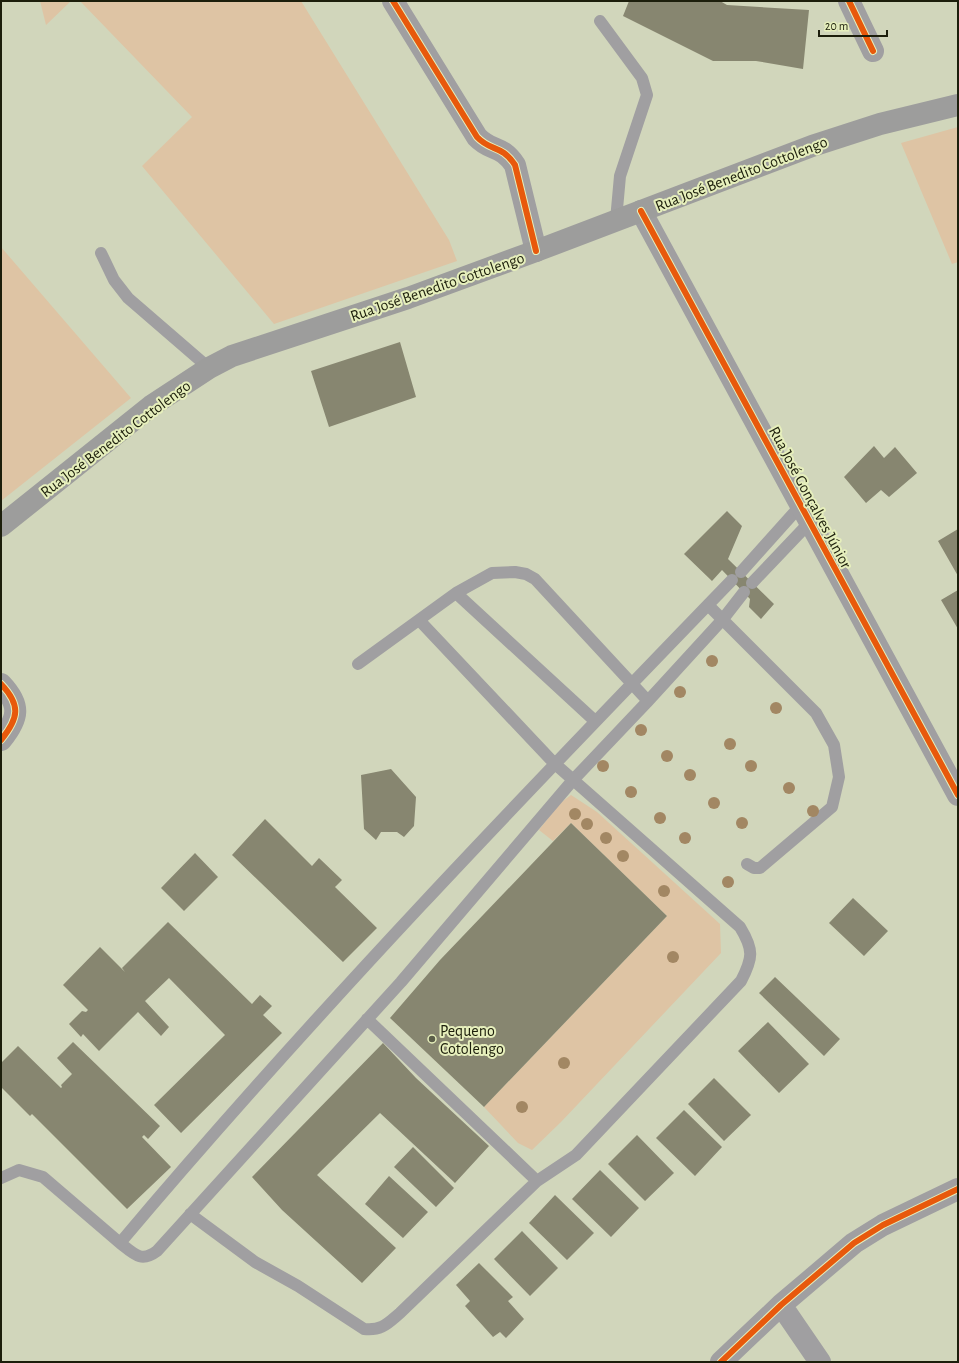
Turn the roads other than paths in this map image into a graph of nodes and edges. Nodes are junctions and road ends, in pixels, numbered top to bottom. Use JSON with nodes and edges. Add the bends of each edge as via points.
{"nodes":[{"id":1,"x":393,"y":1,"type":"edge"},
{"id":2,"x":850,"y":1,"type":"edge"},
{"id":3,"x":600,"y":21,"type":"dead end"},
{"id":4,"x":873,"y":51,"type":"dead end"},
{"id":5,"x":958,"y":105,"type":"edge"},
{"id":6,"x":641,"y":211,"type":"junction"},
{"id":7,"x":616,"y":220,"type":"junction"},
{"id":8,"x":536,"y":251,"type":"junction"},
{"id":9,"x":101,"y":253,"type":"dead end"},
{"id":10,"x":209,"y":368,"type":"junction"},
{"id":11,"x":805,"y":513,"type":"junction"},
{"id":12,"x":1,"y":526,"type":"edge"},
{"id":13,"x":741,"y":572,"type":"dead end"},
{"id":14,"x":732,"y":580,"type":"dead end"},
{"id":15,"x":456,"y":593,"type":"junction"},
{"id":16,"x":708,"y":605,"type":"junction"},
{"id":17,"x":722,"y":619,"type":"junction"},
{"id":18,"x":419,"y":620,"type":"junction"},
{"id":19,"x":664,"y":650,"type":"junction"},
{"id":20,"x":358,"y":664,"type":"dead end"},
{"id":21,"x":681,"y":664,"type":"junction"},
{"id":22,"x":1,"y":684,"type":"edge"},
{"id":23,"x":633,"y":684,"type":"junction"},
{"id":24,"x":648,"y":701,"type":"junction"},
{"id":25,"x":595,"y":721,"type":"junction"},
{"id":26,"x":1,"y":740,"type":"edge"},
{"id":27,"x":554,"y":763,"type":"junction"},
{"id":28,"x":573,"y":780,"type":"junction"},
{"id":29,"x":958,"y":795,"type":"edge"},
{"id":30,"x":747,"y":864,"type":"dead end"},
{"id":31,"x":367,"y":1019,"type":"junction"},
{"id":32,"x":1,"y":1178,"type":"edge"},
{"id":33,"x":537,"y":1181,"type":"junction"},
{"id":34,"x":958,"y":1189,"type":"edge"},
{"id":35,"x":190,"y":1214,"type":"junction"},
{"id":36,"x":120,"y":1243,"type":"junction"},
{"id":37,"x":781,"y":1305,"type":"junction"},
{"id":38,"x":721,"y":1362,"type":"edge"},
{"id":39,"x":820,"y":1362,"type":"edge"}],
"edges":[{"from":1,"to":8,"type":"street","via":[[477,137],[483,143],[509,155],[515,165]]},
{"from":2,"to":4,"type":"street"},
{"from":3,"to":7,"type":"lane","via":[[642,78],[647,95],[620,176]]},
{"from":5,"to":6,"type":"main road","name":"Rua José Benedito Cottolengo","via":[[880,124],[812,146]]},
{"from":6,"to":7,"type":"main road","name":"Rua José Benedito Cottolengo"},
{"from":6,"to":11,"type":"street","name":"Rua José Gonçalves Júnior"},
{"from":7,"to":8,"type":"main road","name":"Rua José Benedito Cottolengo"},
{"from":8,"to":10,"type":"main road","name":"Rua José Benedito Cottolengo","via":[[408,298],[253,348]]},
{"from":9,"to":10,"type":"lane","via":[[114,280],[128,298]]},
{"from":10,"to":12,"type":"main road","name":"Rua José Benedito Cottolengo","via":[[151,406]]},
{"from":11,"to":13,"type":"lane"},
{"from":11,"to":17,"type":"lane"},
{"from":11,"to":29,"type":"street","name":"Rua José Gonçalves Júnior"},
{"from":14,"to":16,"type":"lane"},
{"from":15,"to":18,"type":"lane"},
{"from":15,"to":23,"type":"lane","via":[[492,573],[526,574],[535,579]]},
{"from":15,"to":25,"type":"lane"},
{"from":16,"to":17,"type":"lane"},
{"from":16,"to":19,"type":"lane"},
{"from":17,"to":21,"type":"lane"},
{"from":17,"to":30,"type":"lane","via":[[816,713],[834,745],[839,777],[832,807],[760,868]]},
{"from":18,"to":20,"type":"lane"},
{"from":18,"to":27,"type":"lane"},
{"from":19,"to":21,"type":"lane"},
{"from":19,"to":23,"type":"lane"},
{"from":21,"to":24,"type":"lane"},
{"from":22,"to":26,"type":"street","via":[[14,702],[16,715],[11,728]]},
{"from":23,"to":24,"type":"lane"},
{"from":23,"to":25,"type":"lane"},
{"from":24,"to":28,"type":"lane"},
{"from":25,"to":27,"type":"lane"},
{"from":27,"to":28,"type":"lane"},
{"from":27,"to":36,"type":"lane","via":[[248,1096]]},
{"from":28,"to":31,"type":"lane"},
{"from":28,"to":33,"type":"lane","via":[[740,927],[750,942],[751,963],[741,982],[576,1155]]},
{"from":31,"to":33,"type":"lane"},
{"from":31,"to":35,"type":"lane"},
{"from":32,"to":36,"type":"lane","via":[[20,1170],[43,1177]]},
{"from":33,"to":35,"type":"lane","via":[[400,1313],[383,1327],[374,1330],[364,1329],[298,1286],[255,1262]]},
{"from":34,"to":37,"type":"street","via":[[883,1225],[854,1243]]},
{"from":35,"to":36,"type":"lane","via":[[149,1257],[133,1254]]},
{"from":37,"to":38,"type":"street"},
{"from":37,"to":39,"type":"street"}]}
